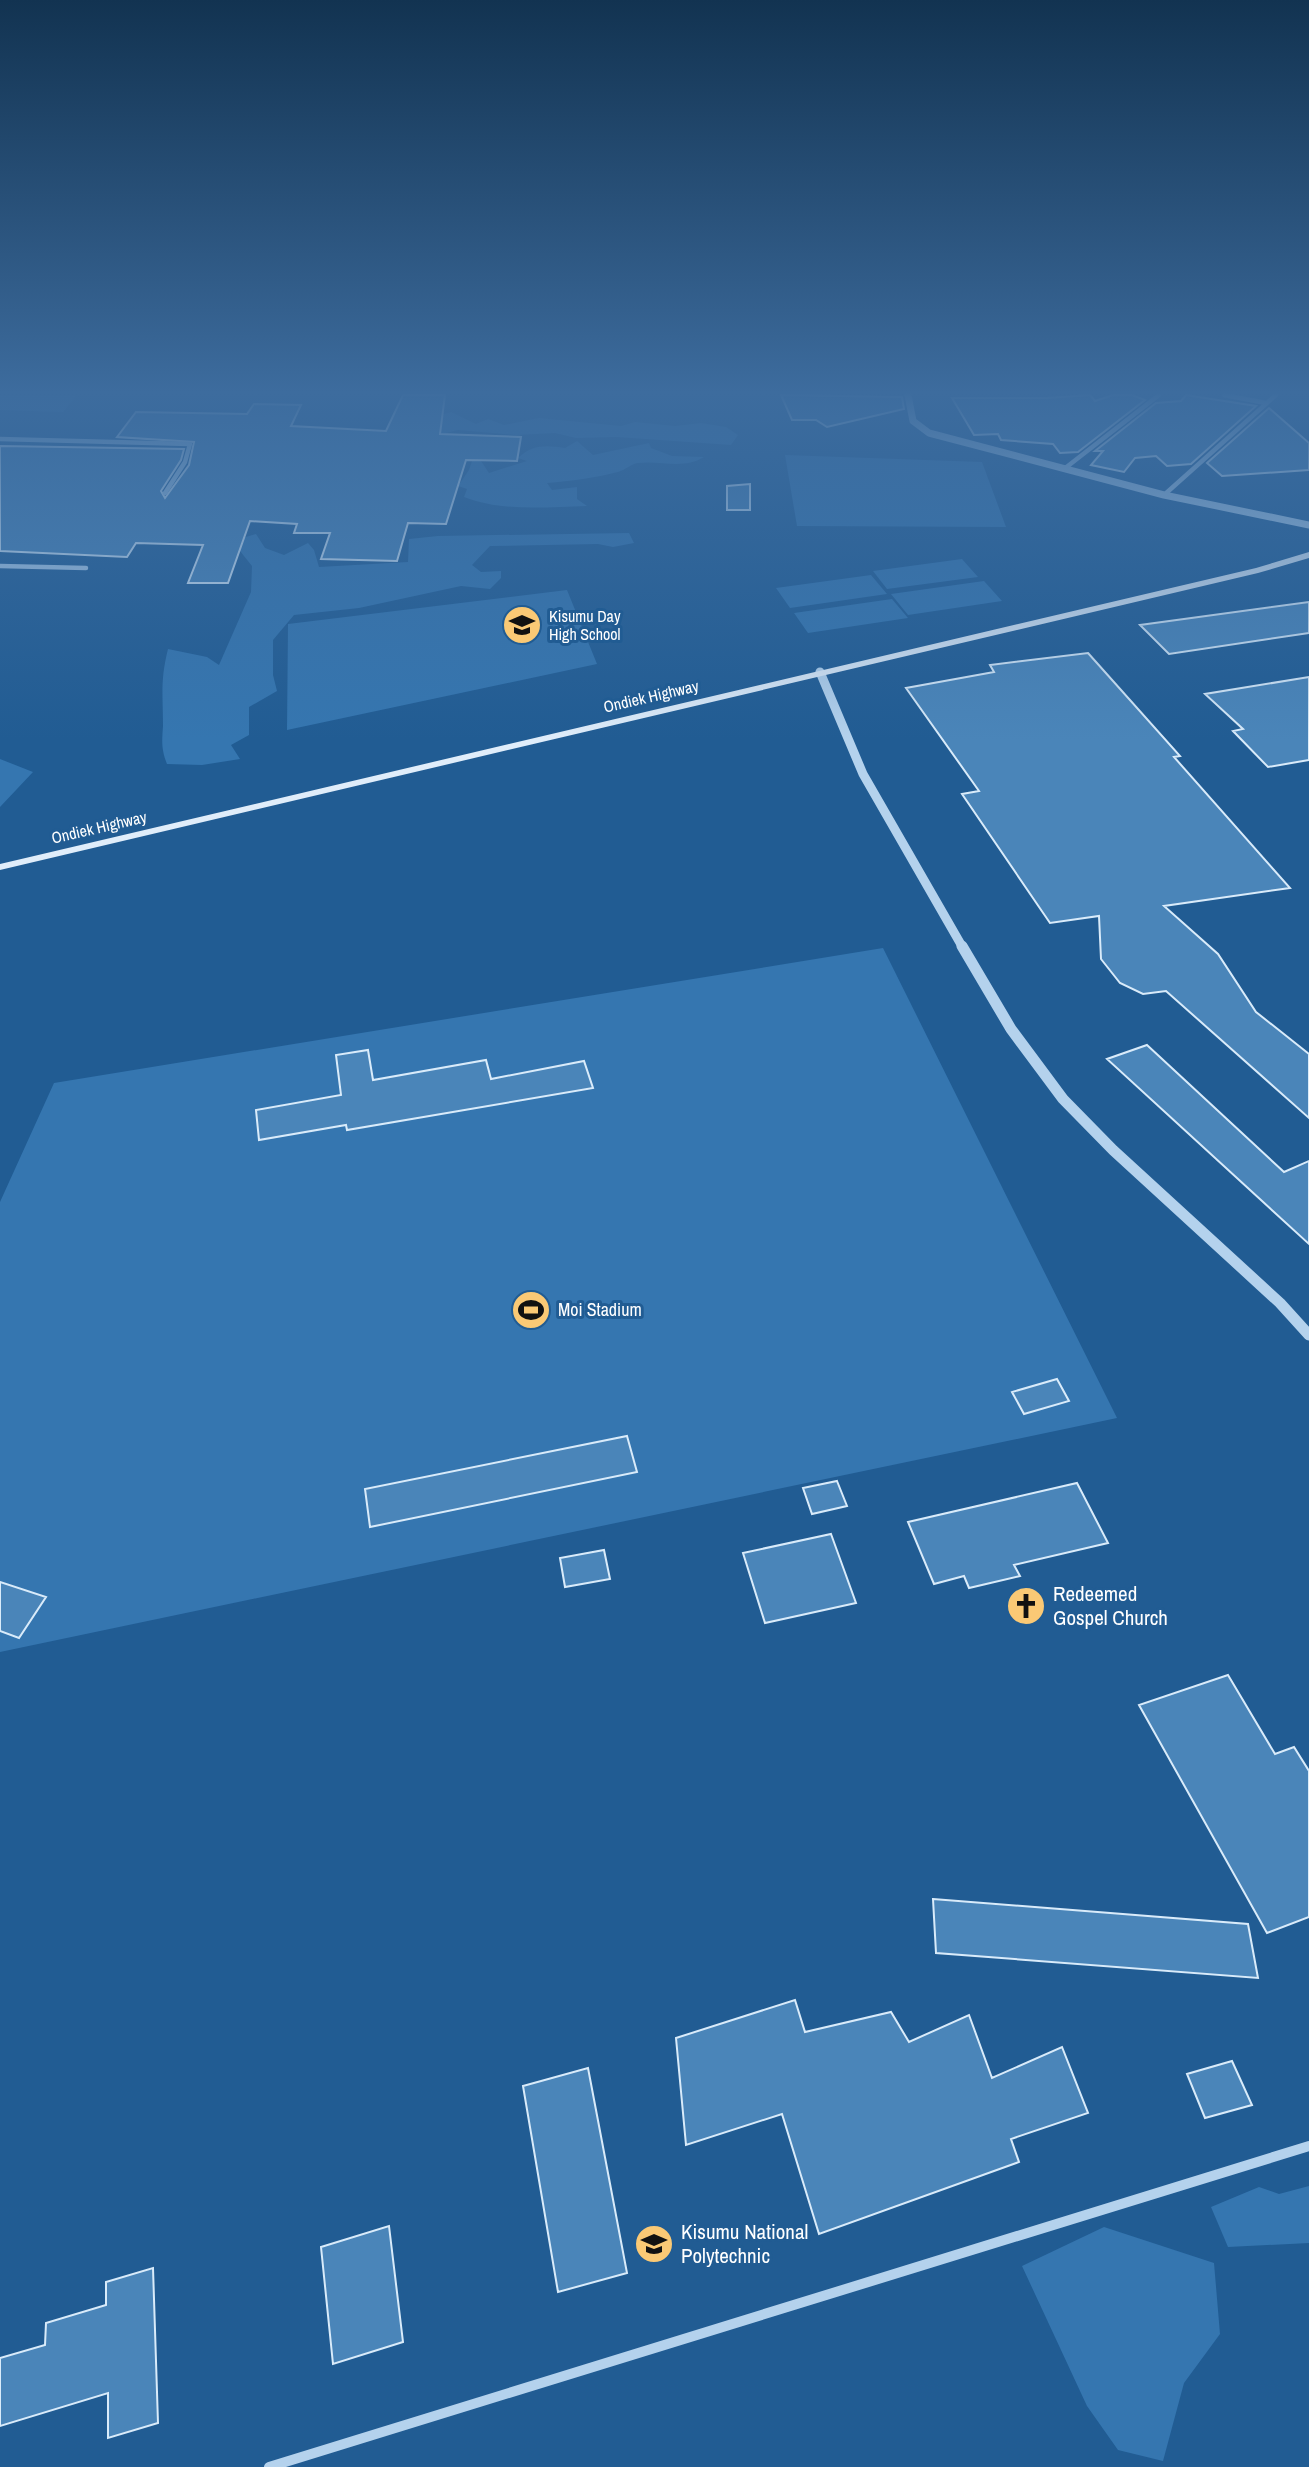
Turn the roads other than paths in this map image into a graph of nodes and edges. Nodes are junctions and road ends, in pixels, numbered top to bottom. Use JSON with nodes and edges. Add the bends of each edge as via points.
{"nodes":[{"id":1,"x":1237,"y":510,"type":"edge"},
{"id":2,"x":1309,"y":525,"type":"edge"},
{"id":3,"x":1309,"y":555,"type":"edge"},
{"id":4,"x":0,"y":566,"type":"edge"},
{"id":5,"x":86,"y":568,"type":"dead end"},
{"id":6,"x":820,"y":672,"type":"junction"},
{"id":7,"x":0,"y":867,"type":"edge"},
{"id":8,"x":1309,"y":1335,"type":"edge"},
{"id":9,"x":1309,"y":2146,"type":"edge"},
{"id":10,"x":269,"y":2467,"type":"edge"}],
"edges":[{"from":1,"to":2,"type":"street"},
{"from":3,"to":6,"type":"main road","name":"Ondiek Highway"},
{"from":4,"to":5,"type":"street"},
{"from":6,"to":7,"type":"main road","name":"Ondiek Highway"},
{"from":6,"to":8,"type":"street","via":[[869,786],[1011,1029],[1063,1099]]},
{"from":9,"to":10,"type":"street"}]}
